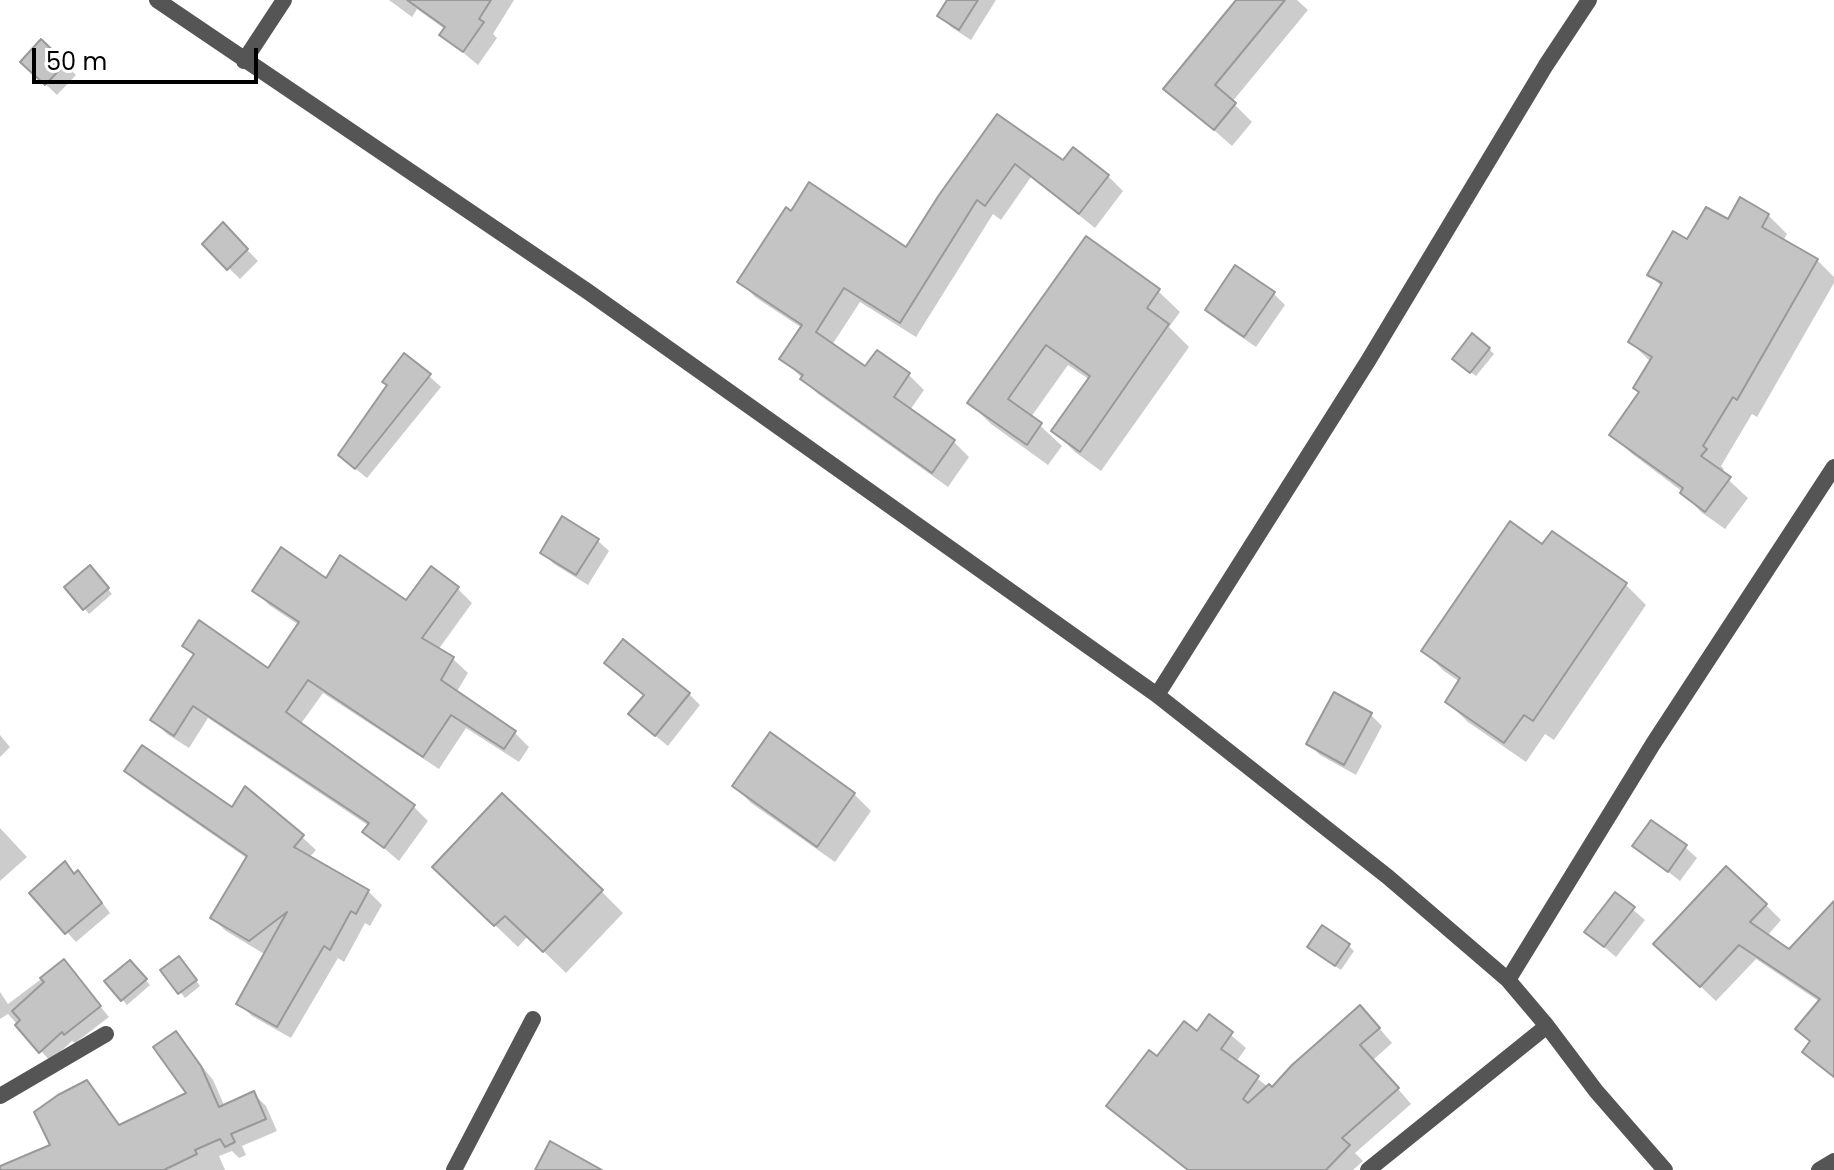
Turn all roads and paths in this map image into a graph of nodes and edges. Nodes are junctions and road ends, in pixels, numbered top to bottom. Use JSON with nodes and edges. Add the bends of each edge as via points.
{"nodes":[{"id":1,"x":157,"y":0,"type":"edge"},
{"id":2,"x":284,"y":0,"type":"edge"},
{"id":3,"x":1589,"y":0,"type":"edge"},
{"id":4,"x":244,"y":61,"type":"junction"},
{"id":5,"x":1834,"y":467,"type":"edge"},
{"id":6,"x":1157,"y":695,"type":"junction"},
{"id":7,"x":1508,"y":980,"type":"junction"},
{"id":8,"x":533,"y":1019,"type":"dead end"},
{"id":9,"x":1547,"y":1026,"type":"junction"},
{"id":10,"x":106,"y":1034,"type":"dead end"},
{"id":11,"x":0,"y":1096,"type":"edge"},
{"id":12,"x":1834,"y":1161,"type":"edge"},
{"id":13,"x":1372,"y":1166,"type":"edge"},
{"id":14,"x":454,"y":1170,"type":"edge"},
{"id":15,"x":1395,"y":1170,"type":"edge"},
{"id":16,"x":1665,"y":1170,"type":"edge"},
{"id":17,"x":1819,"y":1170,"type":"edge"}],
"edges":[{"from":1,"to":4,"type":"street"},
{"from":2,"to":4,"type":"street"},
{"from":3,"to":6,"type":"street"},
{"from":4,"to":6,"type":"street","via":[[587,291]]},
{"from":5,"to":7,"type":"street","via":[[1653,744]]},
{"from":6,"to":7,"type":"street","via":[[1388,877]]},
{"from":7,"to":9,"type":"street"},
{"from":8,"to":14,"type":"street"},
{"from":9,"to":13,"type":"street"},
{"from":9,"to":16,"type":"street"},
{"from":10,"to":11,"type":"street"},
{"from":12,"to":17,"type":"street"},
{"from":13,"to":15,"type":"street"}]}
